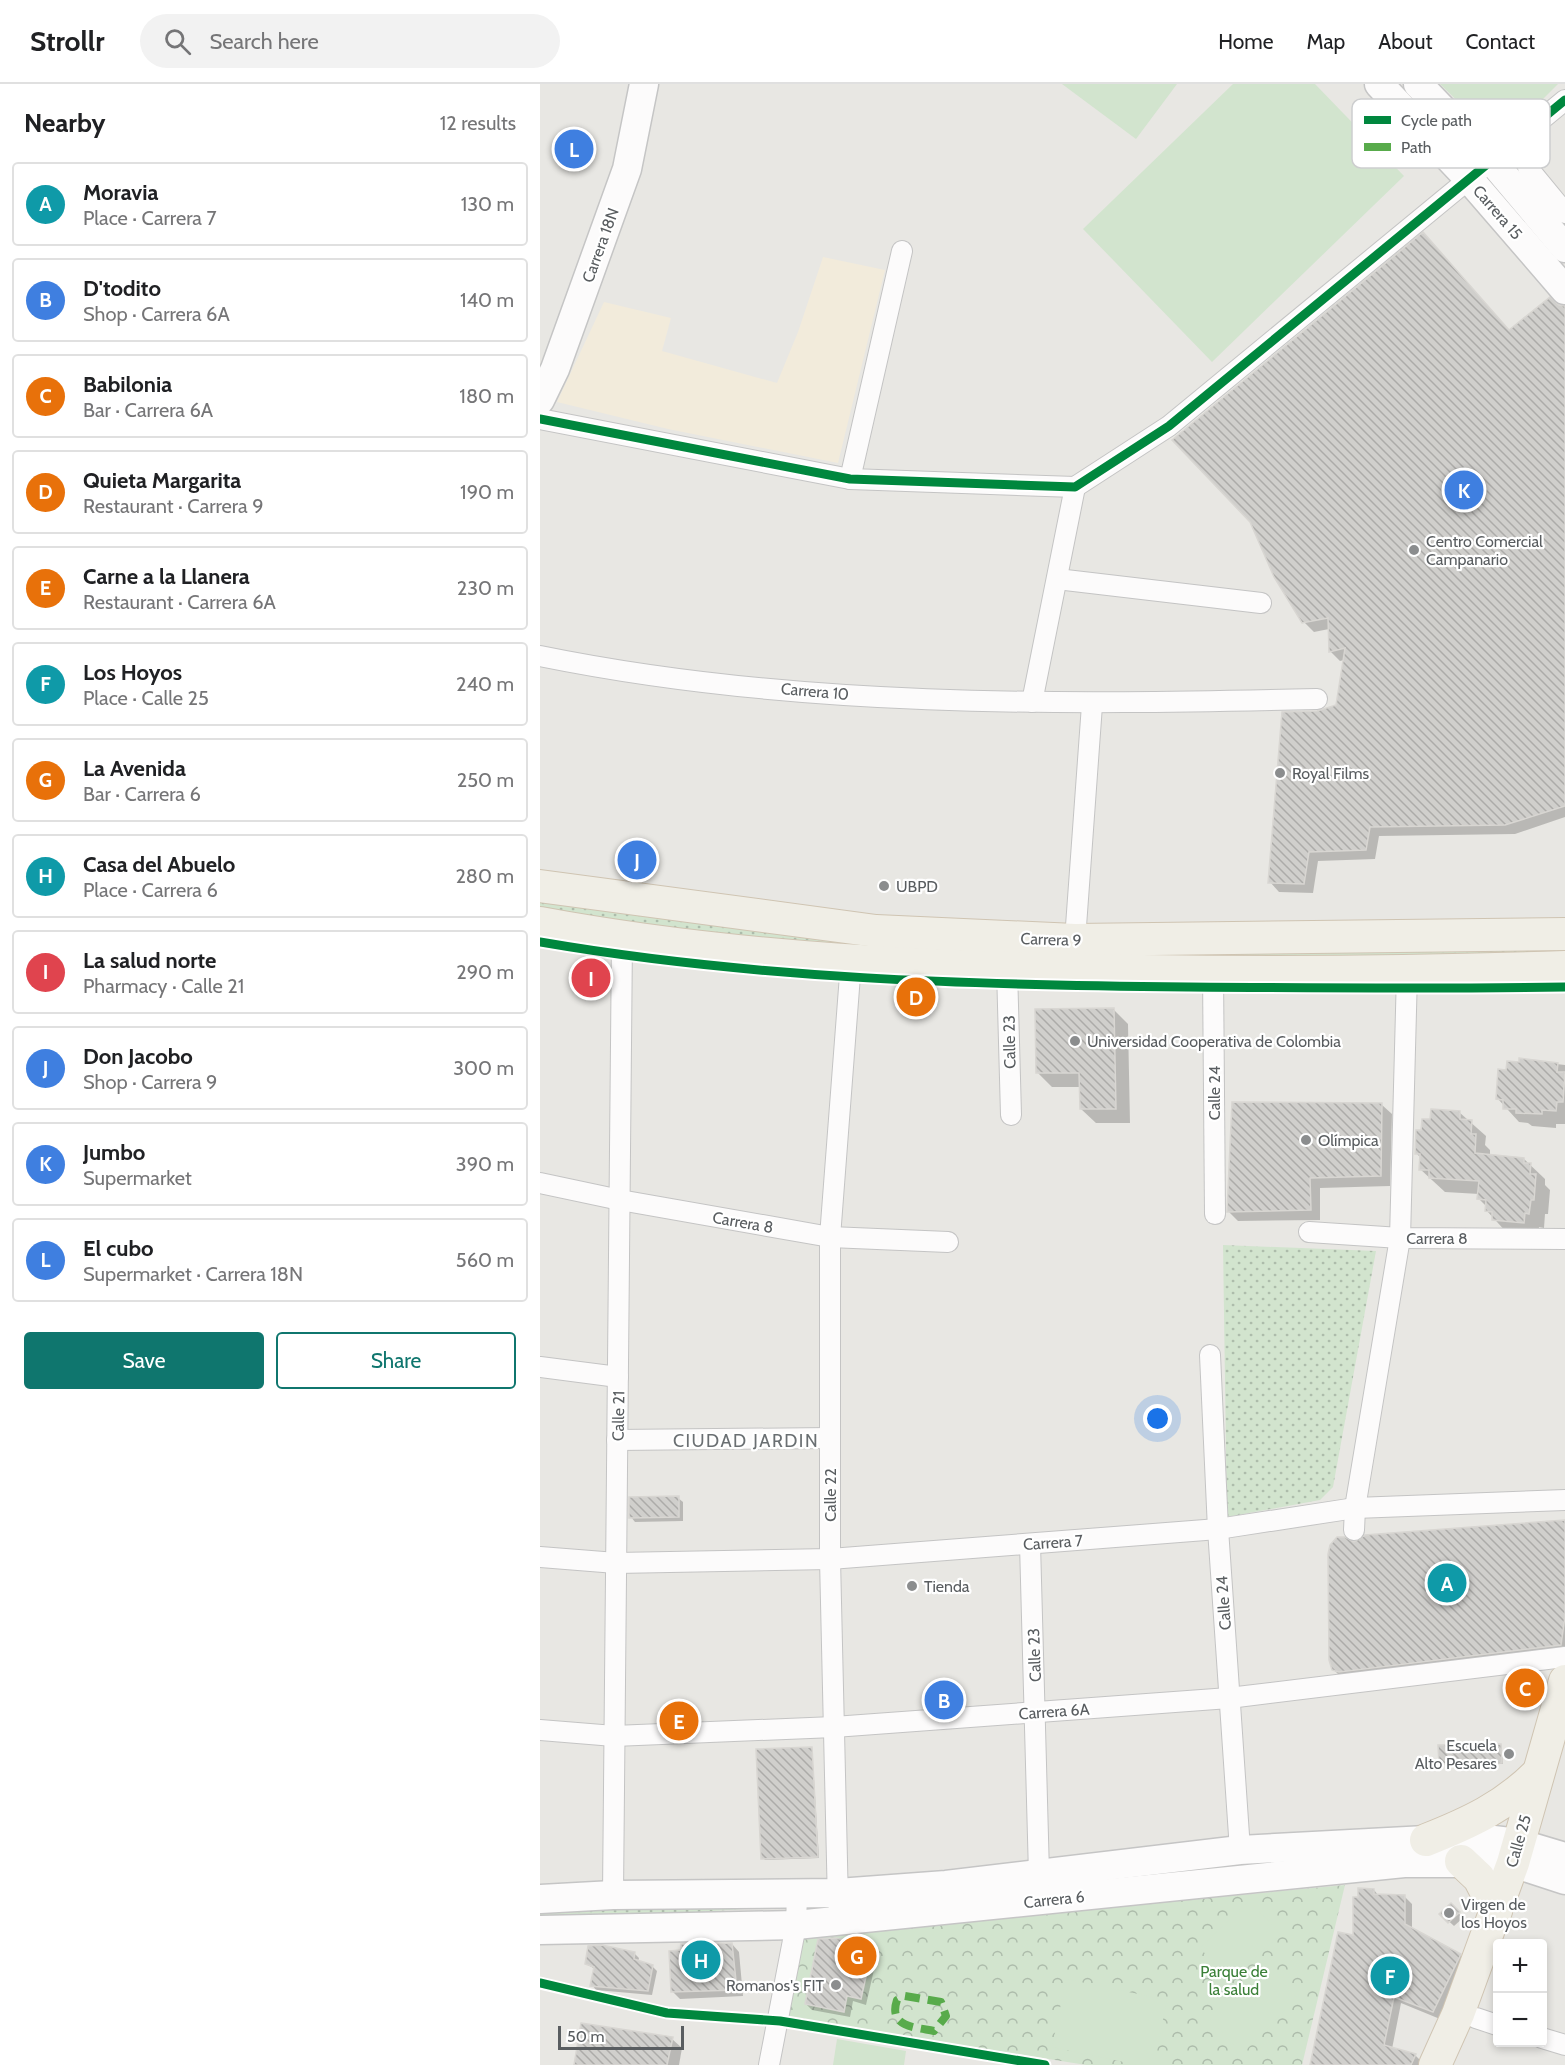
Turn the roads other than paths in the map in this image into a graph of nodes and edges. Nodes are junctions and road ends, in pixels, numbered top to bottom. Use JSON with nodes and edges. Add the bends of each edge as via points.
{"nodes":[{"id":1,"x":644,"y":84,"type":"edge"},
{"id":2,"x":1379,"y":84,"type":"edge"},
{"id":3,"x":1418,"y":84,"type":"edge"},
{"id":4,"x":1393,"y":99,"type":"edge"},
{"id":5,"x":1432,"y":99,"type":"edge"},
{"id":6,"x":1565,"y":100,"type":"edge"},
{"id":7,"x":1550,"y":113,"type":"edge"},
{"id":8,"x":1459,"y":168,"type":"edge"},
{"id":9,"x":1485,"y":168,"type":"edge"},
{"id":10,"x":1496,"y":168,"type":"edge"},
{"id":11,"x":1528,"y":168,"type":"dead end"},
{"id":12,"x":1470,"y":180,"type":"junction"},
{"id":13,"x":1565,"y":213,"type":"edge"},
{"id":14,"x":1554,"y":249,"type":"edge"},
{"id":15,"x":902,"y":251,"type":"dead end"},
{"id":16,"x":1565,"y":290,"type":"edge"},
{"id":17,"x":548,"y":365,"type":"edge"},
{"id":18,"x":540,"y":400,"type":"edge"},
{"id":19,"x":540,"y":419,"type":"edge"},
{"id":20,"x":850,"y":479,"type":"junction"},
{"id":21,"x":1075,"y":488,"type":"junction"},
{"id":22,"x":1057,"y":579,"type":"junction"},
{"id":23,"x":1261,"y":603,"type":"dead end"},
{"id":24,"x":540,"y":656,"type":"edge"},
{"id":25,"x":1317,"y":699,"type":"dead end"},
{"id":26,"x":1032,"y":702,"type":"junction"},
{"id":27,"x":1092,"y":705,"type":"junction"},
{"id":28,"x":540,"y":886,"type":"edge"},
{"id":29,"x":540,"y":922,"type":"edge"},
{"id":30,"x":1565,"y":934,"type":"edge"},
{"id":31,"x":540,"y":937,"type":"edge"},
{"id":32,"x":1074,"y":940,"type":"junction"},
{"id":33,"x":622,"y":944,"type":"junction"},
{"id":34,"x":1565,"y":967,"type":"edge"},
{"id":35,"x":851,"y":968,"type":"junction"},
{"id":36,"x":1007,"y":974,"type":"junction"},
{"id":37,"x":1213,"y":976,"type":"junction"},
{"id":38,"x":1407,"y":978,"type":"junction"},
{"id":39,"x":1565,"y":980,"type":"edge"},
{"id":40,"x":1011,"y":1115,"type":"dead end"},
{"id":41,"x":540,"y":1183,"type":"edge"},
{"id":42,"x":620,"y":1200,"type":"junction"},
{"id":43,"x":1215,"y":1214,"type":"dead end"},
{"id":44,"x":1309,"y":1232,"type":"dead end"},
{"id":45,"x":830,"y":1237,"type":"junction"},
{"id":46,"x":1400,"y":1238,"type":"junction"},
{"id":47,"x":1565,"y":1239,"type":"edge"},
{"id":48,"x":948,"y":1242,"type":"dead end"},
{"id":49,"x":1210,"y":1355,"type":"dead end"},
{"id":50,"x":540,"y":1367,"type":"edge"},
{"id":51,"x":618,"y":1377,"type":"junction"},
{"id":52,"x":830,"y":1438,"type":"junction"},
{"id":53,"x":617,"y":1440,"type":"junction"},
{"id":54,"x":1565,"y":1500,"type":"edge"},
{"id":55,"x":1355,"y":1508,"type":"junction"},
{"id":56,"x":1218,"y":1529,"type":"junction"},
{"id":57,"x":1354,"y":1530,"type":"dead end"},
{"id":58,"x":1030,"y":1544,"type":"junction"},
{"id":59,"x":540,"y":1557,"type":"edge"},
{"id":60,"x":830,"y":1559,"type":"junction"},
{"id":61,"x":616,"y":1563,"type":"junction"},
{"id":62,"x":1565,"y":1657,"type":"edge"},
{"id":63,"x":1565,"y":1681,"type":"edge"},
{"id":64,"x":1229,"y":1698,"type":"junction"},
{"id":65,"x":1035,"y":1712,"type":"junction"},
{"id":66,"x":834,"y":1727,"type":"junction"},
{"id":67,"x":540,"y":1730,"type":"edge"},
{"id":68,"x":614,"y":1736,"type":"junction"},
{"id":69,"x":1565,"y":1746,"type":"edge"},
{"id":70,"x":1537,"y":1774,"type":"junction"},
{"id":71,"x":1426,"y":1840,"type":"junction"},
{"id":72,"x":1240,"y":1850,"type":"junction"},
{"id":73,"x":1533,"y":1856,"type":"edge"},
{"id":74,"x":1461,"y":1862,"type":"junction"},
{"id":75,"x":1040,"y":1874,"type":"junction"},
{"id":76,"x":1565,"y":1880,"type":"edge"},
{"id":77,"x":838,"y":1893,"type":"junction"},
{"id":78,"x":797,"y":1894,"type":"junction"},
{"id":79,"x":613,"y":1895,"type":"junction"},
{"id":80,"x":540,"y":1899,"type":"edge"},
{"id":81,"x":1496,"y":1911,"type":"junction"},
{"id":82,"x":838,"y":1921,"type":"junction"},
{"id":83,"x":796,"y":1925,"type":"junction"},
{"id":84,"x":540,"y":1930,"type":"edge"},
{"id":85,"x":1507,"y":1939,"type":"edge"},
{"id":86,"x":1493,"y":1987,"type":"edge"},
{"id":87,"x":1487,"y":2022,"type":"edge"},
{"id":88,"x":1547,"y":2040,"type":"edge"},
{"id":89,"x":1565,"y":2045,"type":"edge"},
{"id":90,"x":769,"y":2065,"type":"edge"},
{"id":91,"x":1435,"y":2065,"type":"edge"},
{"id":92,"x":1457,"y":2065,"type":"edge"}],
"edges":[{"from":1,"to":17,"type":"main road","name":"Carrera 18N","via":[[627,169]]},
{"from":2,"to":4,"type":"main road","name":"Carrera 15"},
{"from":3,"to":5,"type":"main road","name":"Carrera 15"},
{"from":6,"to":7,"type":"street"},
{"from":8,"to":12,"type":"main road","name":"Carrera 15"},
{"from":9,"to":12,"type":"street"},
{"from":10,"to":14,"type":"main road","name":"Carrera 15"},
{"from":11,"to":13,"type":"street"},
{"from":12,"to":14,"type":"main road","name":"Carrera 15"},
{"from":12,"to":21,"type":"street","via":[[1169,426]]},
{"from":14,"to":16,"type":"main road","name":"Carrera 15"},
{"from":15,"to":20,"type":"street"},
{"from":17,"to":18,"type":"main road","name":"Carrera 18N"},
{"from":19,"to":20,"type":"street"},
{"from":20,"to":21,"type":"street"},
{"from":21,"to":22,"type":"street"},
{"from":22,"to":23,"type":"street"},
{"from":22,"to":26,"type":"street"},
{"from":24,"to":26,"type":"street","name":"Carrera 10","via":[[694,681],[853,695]]},
{"from":25,"to":27,"type":"street","name":"Carrera 10"},
{"from":26,"to":27,"type":"street","name":"Carrera 10"},
{"from":27,"to":32,"type":"street"},
{"from":28,"to":32,"type":"main road","name":"Carrera 9","via":[[876,931]]},
{"from":29,"to":33,"type":"main road","name":"Carrera 9"},
{"from":30,"to":32,"type":"main road","name":"Carrera 9"},
{"from":31,"to":33,"type":"main road"},
{"from":33,"to":35,"type":"main road","name":"Carrera 9"},
{"from":33,"to":42,"type":"street","name":"Calle 21"},
{"from":34,"to":38,"type":"main road","name":"Carrera 9"},
{"from":35,"to":36,"type":"main road","name":"Carrera 9"},
{"from":35,"to":45,"type":"street","name":"Calle 22"},
{"from":36,"to":37,"type":"main road","name":"Carrera 9"},
{"from":36,"to":40,"type":"street","name":"Calle 23"},
{"from":37,"to":38,"type":"main road","name":"Carrera 9"},
{"from":37,"to":43,"type":"street","name":"Calle 24"},
{"from":38,"to":39,"type":"main road"},
{"from":38,"to":46,"type":"street"},
{"from":41,"to":42,"type":"street","name":"Carrera 8"},
{"from":42,"to":45,"type":"street","name":"Carrera 8"},
{"from":42,"to":51,"type":"street","name":"Calle 21"},
{"from":44,"to":46,"type":"street","name":"Carrera 8"},
{"from":45,"to":48,"type":"street","name":"Carrera 8"},
{"from":45,"to":52,"type":"street","name":"Calle 22"},
{"from":46,"to":47,"type":"street","name":"Carrera 8"},
{"from":46,"to":55,"type":"street"},
{"from":49,"to":56,"type":"street","name":"Calle 24"},
{"from":50,"to":51,"type":"street"},
{"from":51,"to":53,"type":"street","name":"Calle 21"},
{"from":52,"to":53,"type":"street"},
{"from":52,"to":60,"type":"street","name":"Calle 22"},
{"from":53,"to":61,"type":"street","name":"Calle 21"},
{"from":54,"to":55,"type":"street","name":"Carrera 7"},
{"from":55,"to":56,"type":"street","name":"Carrera 7"},
{"from":55,"to":57,"type":"street"},
{"from":56,"to":58,"type":"street","name":"Carrera 7"},
{"from":56,"to":64,"type":"street","name":"Calle 24"},
{"from":58,"to":60,"type":"street","name":"Carrera 7"},
{"from":58,"to":65,"type":"street","name":"Calle 23"},
{"from":59,"to":61,"type":"street","name":"Carrera 7"},
{"from":60,"to":61,"type":"street","name":"Carrera 7"},
{"from":60,"to":66,"type":"street","name":"Calle 22"},
{"from":61,"to":68,"type":"street","name":"Calle 21"},
{"from":62,"to":64,"type":"street","name":"Carrera 6A"},
{"from":63,"to":70,"type":"main road","name":"Calle 25"},
{"from":64,"to":65,"type":"street","name":"Carrera 6A"},
{"from":64,"to":72,"type":"street","name":"Calle 24"},
{"from":65,"to":66,"type":"street","name":"Carrera 6A"},
{"from":65,"to":75,"type":"street","name":"Calle 23"},
{"from":66,"to":68,"type":"street","name":"Carrera 6A"},
{"from":66,"to":77,"type":"street","name":"Calle 22"},
{"from":67,"to":68,"type":"street","name":"Carrera 6A"},
{"from":68,"to":79,"type":"street","name":"Calle 21"},
{"from":69,"to":73,"type":"main road"},
{"from":70,"to":71,"type":"main road","via":[[1511,1799],[1480,1818]]},
{"from":70,"to":73,"type":"main road","name":"Calle 25"},
{"from":71,"to":72,"type":"main road","name":"Carrera 6"},
{"from":71,"to":73,"type":"main road","name":"Carrera 6","via":[[1477,1838]]},
{"from":72,"to":75,"type":"main road","name":"Carrera 6"},
{"from":73,"to":74,"type":"main road","name":"Carrera 6"},
{"from":73,"to":76,"type":"main road","name":"Carrera 6"},
{"from":73,"to":81,"type":"main road","name":"Calle 25"},
{"from":73,"to":85,"type":"main road"},
{"from":74,"to":81,"type":"main road","via":[[1483,1883]]},
{"from":74,"to":82,"type":"main road","name":"Carrera 6","via":[[1404,1863]]},
{"from":75,"to":77,"type":"main road","name":"Carrera 6"},
{"from":77,"to":78,"type":"main road","name":"Carrera 6"},
{"from":77,"to":82,"type":"street","name":"Calle 22"},
{"from":78,"to":79,"type":"main road","name":"Carrera 6"},
{"from":78,"to":83,"type":"street"},
{"from":79,"to":80,"type":"main road","name":"Carrera 6"},
{"from":81,"to":91,"type":"main road","name":"Calle 25"},
{"from":82,"to":83,"type":"main road","name":"Carrera 6"},
{"from":83,"to":84,"type":"main road","name":"Carrera 6"},
{"from":83,"to":90,"type":"street"},
{"from":86,"to":87,"type":"main road"},
{"from":87,"to":92,"type":"main road"},
{"from":88,"to":89,"type":"street"}]}
